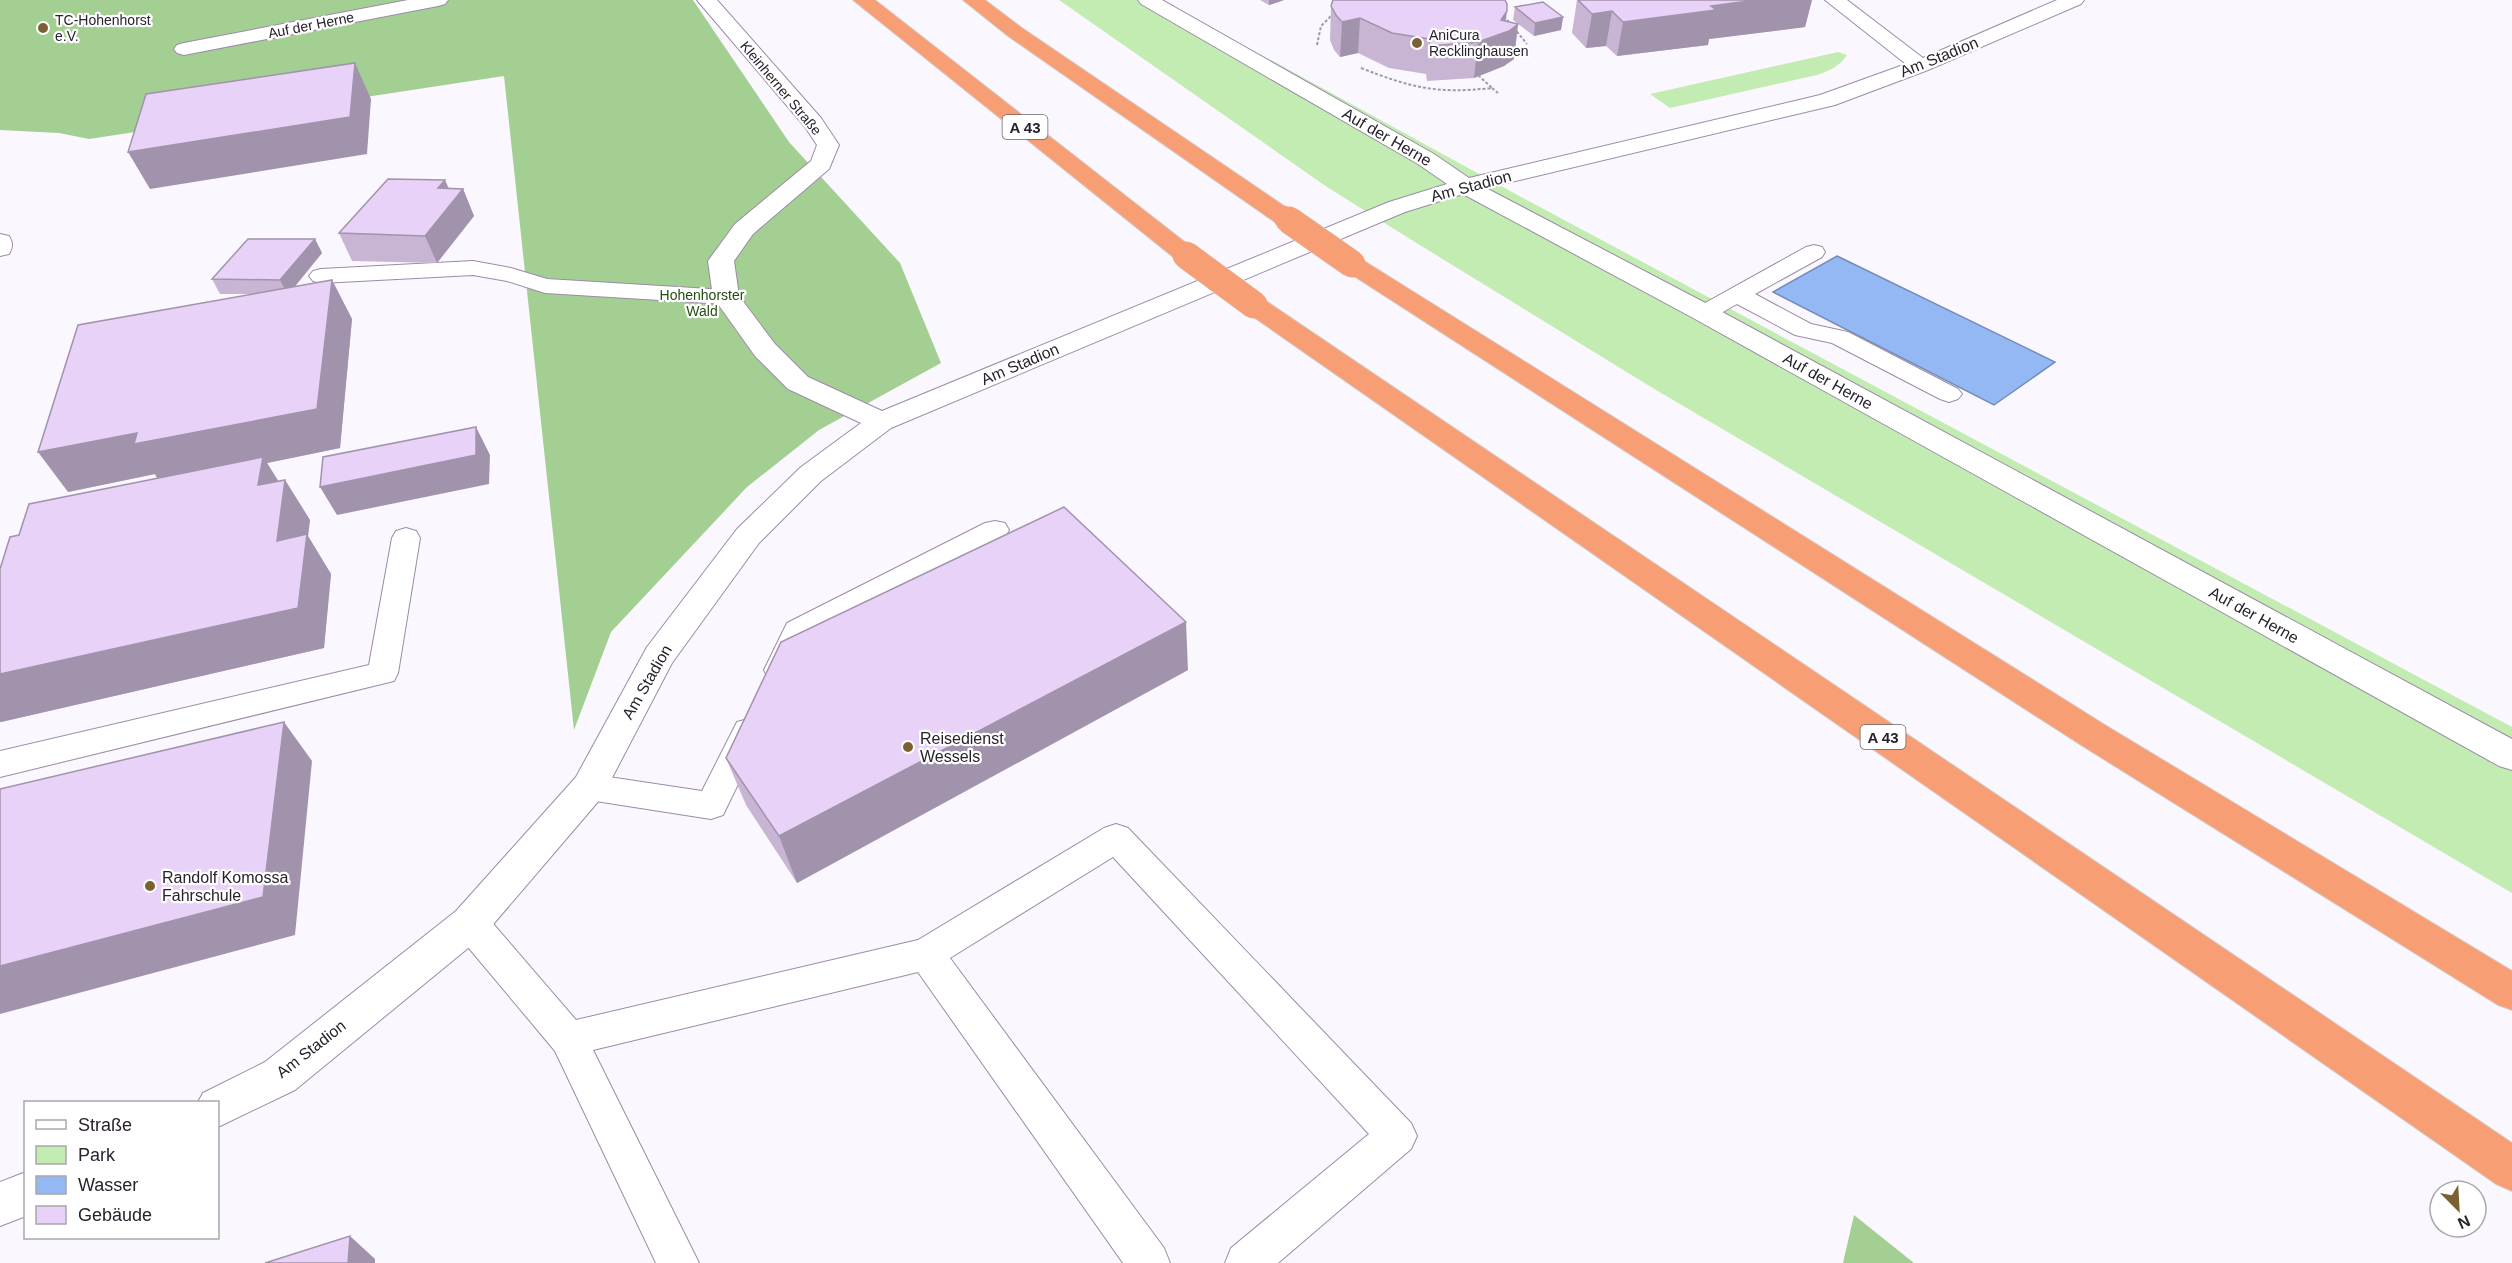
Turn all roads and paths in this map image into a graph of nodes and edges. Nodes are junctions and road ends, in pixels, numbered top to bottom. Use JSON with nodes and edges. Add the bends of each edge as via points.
{"nodes":[{"id":1,"x":438,"y":0,"type":"edge"},
{"id":2,"x":707,"y":0,"type":"edge"},
{"id":3,"x":863,"y":0,"type":"edge"},
{"id":4,"x":973,"y":0,"type":"edge"},
{"id":5,"x":1148,"y":0,"type":"edge"},
{"id":6,"x":1835,"y":0,"type":"edge"},
{"id":7,"x":2074,"y":0,"type":"edge"},
{"id":8,"x":1342,"y":10,"type":"edge"},
{"id":9,"x":1498,"y":14,"type":"edge"},
{"id":10,"x":1527,"y":44,"type":"dead end"},
{"id":11,"x":1318,"y":46,"type":"dead end"},
{"id":12,"x":184,"y":49,"type":"dead end"},
{"id":13,"x":1356,"y":66,"type":"dead end"},
{"id":14,"x":1921,"y":66,"type":"junction"},
{"id":15,"x":1479,"y":76,"type":"edge"},
{"id":16,"x":1492,"y":88,"type":"junction"},
{"id":17,"x":1498,"y":93,"type":"dead end"},
{"id":18,"x":1465,"y":186,"type":"junction"},
{"id":19,"x":0,"y":242,"type":"edge"},
{"id":20,"x":0,"y":249,"type":"edge"},
{"id":21,"x":1814,"y":252,"type":"dead end"},
{"id":22,"x":321,"y":276,"type":"dead end"},
{"id":23,"x":1738,"y":295,"type":"junction"},
{"id":24,"x":726,"y":297,"type":"junction"},
{"id":25,"x":1704,"y":313,"type":"junction"},
{"id":26,"x":1949,"y":394,"type":"dead end"},
{"id":27,"x":881,"y":422,"type":"junction"},
{"id":28,"x":995,"y":530,"type":"dead end"},
{"id":29,"x":406,"y":538,"type":"dead end"},
{"id":30,"x":2512,"y":756,"type":"edge"},
{"id":31,"x":0,"y":764,"type":"edge"},
{"id":32,"x":590,"y":787,"type":"junction"},
{"id":33,"x":470,"y":923,"type":"junction"},
{"id":34,"x":926,"y":954,"type":"junction"},
{"id":35,"x":2512,"y":992,"type":"edge"},
{"id":36,"x":568,"y":1039,"type":"junction"},
{"id":37,"x":219,"y":1106,"type":"edge"},
{"id":38,"x":2512,"y":1169,"type":"edge"},
{"id":39,"x":24,"y":1195,"type":"edge"},
{"id":40,"x":0,"y":1204,"type":"edge"},
{"id":41,"x":678,"y":1263,"type":"edge"},
{"id":42,"x":1149,"y":1263,"type":"edge"},
{"id":43,"x":1246,"y":1263,"type":"edge"}],
"edges":[{"from":1,"to":12,"type":"street","name":"Auf der Herne"},
{"from":2,"to":24,"type":"street","name":"Kleinherner Straße","via":[[828,145],[821,164],[744,229],[721,261]]},
{"from":3,"to":38,"type":"highway","number":"A 43","bridge":true,"via":[[1254,305]]},
{"from":4,"to":35,"type":"highway","bridge":true,"via":[[1352,264],[2083,729]]},
{"from":5,"to":18,"type":"street","name":"Auf der Herne","via":[[1426,159]]},
{"from":6,"to":14,"type":"street"},
{"from":7,"to":14,"type":"street","name":"Am Stadion"},
{"from":8,"to":11,"type":"path","via":[[1329,14],[1320,26]]},
{"from":9,"to":10,"type":"path","via":[[1510,21]]},
{"from":13,"to":16,"type":"path","via":[[1424,88],[1459,92]]},
{"from":14,"to":18,"type":"street","name":"Am Stadion","via":[[1827,100]]},
{"from":15,"to":16,"type":"path"},
{"from":16,"to":17,"type":"path"},
{"from":18,"to":25,"type":"street","name":"Auf der Herne"},
{"from":18,"to":27,"type":"street","name":"Am Stadion","via":[[1397,207]]},
{"from":19,"to":20,"type":"street"},
{"from":21,"to":23,"type":"lane"},
{"from":22,"to":24,"type":"lane","via":[[473,268],[511,274],[545,286]]},
{"from":23,"to":25,"type":"lane"},
{"from":23,"to":26,"type":"lane","via":[[1804,330],[1839,337]]},
{"from":24,"to":27,"type":"street","name":"Kleinherner Straße","via":[[765,350],[798,383]]},
{"from":25,"to":30,"type":"street","name":"Auf der Herne"},
{"from":27,"to":32,"type":"street","name":"Am Stadion","via":[[811,474],[748,536],[659,656]]},
{"from":28,"to":32,"type":"lane","via":[[798,631],[711,806]]},
{"from":29,"to":31,"type":"lane","via":[[383,673]]},
{"from":32,"to":33,"type":"street","name":"Am Stadion"},
{"from":33,"to":36,"type":"lane"},
{"from":33,"to":37,"type":"street","name":"Am Stadion","via":[[280,1076]]},
{"from":34,"to":36,"type":"lane"},
{"from":34,"to":42,"type":"lane"},
{"from":34,"to":43,"type":"lane","via":[[1116,838],[1396,1136]]},
{"from":36,"to":41,"type":"lane"},
{"from":39,"to":40,"type":"street"}]}
